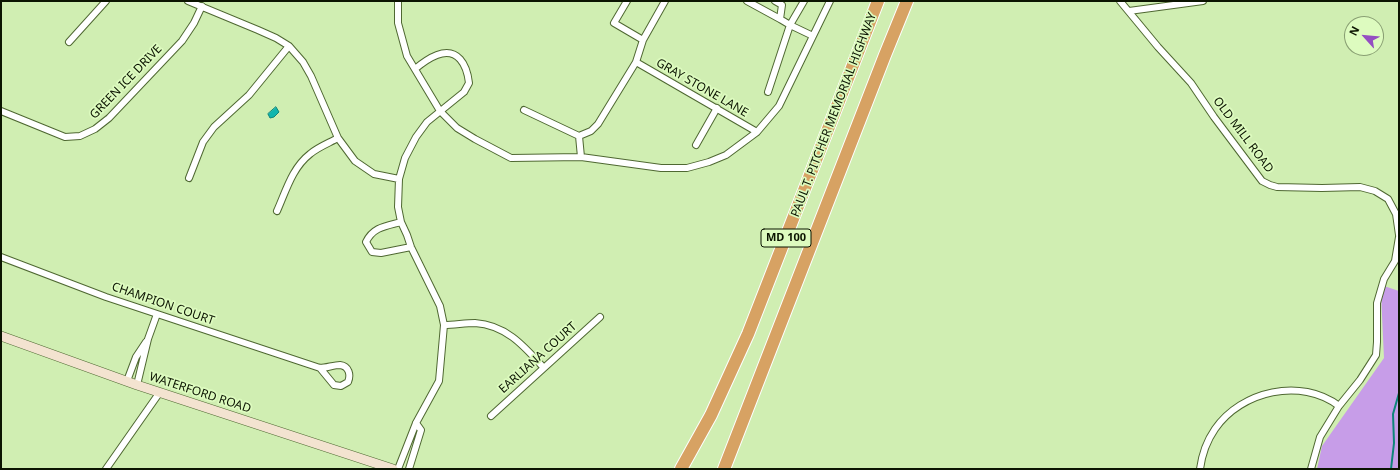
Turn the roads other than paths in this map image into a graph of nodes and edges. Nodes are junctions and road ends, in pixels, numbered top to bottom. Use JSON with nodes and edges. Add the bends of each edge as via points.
{"nodes":[{"id":1,"x":106,"y":1,"type":"edge"},
{"id":2,"x":188,"y":1,"type":"edge"},
{"id":3,"x":398,"y":1,"type":"edge"},
{"id":4,"x":627,"y":1,"type":"edge"},
{"id":5,"x":665,"y":1,"type":"edge"},
{"id":6,"x":747,"y":1,"type":"edge"},
{"id":7,"x":775,"y":1,"type":"edge"},
{"id":8,"x":804,"y":1,"type":"edge"},
{"id":9,"x":830,"y":1,"type":"edge"},
{"id":10,"x":878,"y":1,"type":"edge"},
{"id":11,"x":907,"y":1,"type":"edge"},
{"id":12,"x":1120,"y":1,"type":"edge"},
{"id":13,"x":1203,"y":1,"type":"edge"},
{"id":14,"x":202,"y":6,"type":"junction"},
{"id":15,"x":1129,"y":11,"type":"junction"},
{"id":16,"x":780,"y":19,"type":"junction"},
{"id":17,"x":790,"y":25,"type":"junction"},
{"id":18,"x":813,"y":36,"type":"junction"},
{"id":19,"x":643,"y":40,"type":"junction"},
{"id":20,"x":69,"y":42,"type":"dead end"},
{"id":21,"x":289,"y":46,"type":"junction"},
{"id":22,"x":636,"y":62,"type":"junction"},
{"id":23,"x":415,"y":69,"type":"junction"},
{"id":24,"x":768,"y":92,"type":"dead end"},
{"id":25,"x":717,"y":108,"type":"junction"},
{"id":26,"x":524,"y":110,"type":"dead end"},
{"id":27,"x":1,"y":111,"type":"edge"},
{"id":28,"x":440,"y":111,"type":"junction"},
{"id":29,"x":757,"y":132,"type":"junction"},
{"id":30,"x":579,"y":136,"type":"junction"},
{"id":31,"x":338,"y":138,"type":"junction"},
{"id":32,"x":696,"y":145,"type":"dead end"},
{"id":33,"x":581,"y":157,"type":"junction"},
{"id":34,"x":189,"y":178,"type":"dead end"},
{"id":35,"x":399,"y":179,"type":"junction"},
{"id":36,"x":277,"y":211,"type":"dead end"},
{"id":37,"x":401,"y":222,"type":"junction"},
{"id":38,"x":1399,"y":236,"type":"edge"},
{"id":39,"x":411,"y":246,"type":"junction"},
{"id":40,"x":1,"y":257,"type":"edge"},
{"id":41,"x":157,"y":314,"type":"junction"},
{"id":42,"x":600,"y":317,"type":"dead end"},
{"id":43,"x":444,"y":325,"type":"junction"},
{"id":44,"x":1,"y":336,"type":"edge"},
{"id":45,"x":148,"y":339,"type":"junction"},
{"id":46,"x":320,"y":368,"type":"junction"},
{"id":47,"x":543,"y":368,"type":"junction"},
{"id":48,"x":127,"y":381,"type":"junction"},
{"id":49,"x":137,"y":385,"type":"junction"},
{"id":50,"x":160,"y":392,"type":"junction"},
{"id":51,"x":1339,"y":406,"type":"junction"},
{"id":52,"x":491,"y":416,"type":"dead end"},
{"id":53,"x":416,"y":423,"type":"junction"},
{"id":54,"x":106,"y":469,"type":"edge"},
{"id":55,"x":393,"y":469,"type":"edge"},
{"id":56,"x":398,"y":469,"type":"edge"},
{"id":57,"x":409,"y":469,"type":"edge"},
{"id":58,"x":681,"y":469,"type":"edge"},
{"id":59,"x":724,"y":469,"type":"edge"},
{"id":60,"x":1200,"y":469,"type":"edge"},
{"id":61,"x":1311,"y":469,"type":"edge"}],
"edges":[{"from":1,"to":20,"type":"street"},
{"from":2,"to":14,"type":"street"},
{"from":3,"to":23,"type":"street","via":[[398,24],[402,43]]},
{"from":4,"to":19,"type":"street","via":[[614,23]]},
{"from":5,"to":19,"type":"street"},
{"from":6,"to":16,"type":"street"},
{"from":7,"to":16,"type":"street","via":[[782,5]]},
{"from":8,"to":17,"type":"street"},
{"from":9,"to":18,"type":"street"},
{"from":10,"to":58,"type":"highway","name":"PAUL T. PITCHER MEMORIAL HIGHWAY","number":"MD 100","via":[[748,334],[711,415]]},
{"from":11,"to":59,"type":"highway","number":"MD 100"},
{"from":12,"to":15,"type":"street","name":"OLD MILL ROAD"},
{"from":13,"to":15,"type":"street"},
{"from":14,"to":21,"type":"street","via":[[270,35]]},
{"from":14,"to":27,"type":"street","name":"GREEN ICE DRIVE","via":[[182,41],[109,118],[95,129],[80,136],[65,137]]},
{"from":15,"to":38,"type":"street","name":"OLD MILL ROAD","via":[[1191,83],[1262,181],[1277,187],[1360,187],[1375,191],[1388,199],[1396,214]]},
{"from":16,"to":17,"type":"street"},
{"from":17,"to":18,"type":"street"},
{"from":17,"to":24,"type":"street"},
{"from":18,"to":29,"type":"street","via":[[779,106]]},
{"from":19,"to":22,"type":"street"},
{"from":21,"to":31,"type":"street","via":[[311,76]]},
{"from":21,"to":34,"type":"street","via":[[249,95],[214,127],[203,142]]},
{"from":22,"to":25,"type":"street","name":"GRAY STONE LANE"},
{"from":22,"to":30,"type":"street","via":[[598,124]]},
{"from":23,"to":28,"type":"street"},
{"from":23,"to":28,"type":"street","via":[[436,55],[449,53],[456,55],[465,66],[470,83],[464,92]]},
{"from":25,"to":29,"type":"street","name":"GRAY STONE LANE"},
{"from":25,"to":32,"type":"street"},
{"from":26,"to":30,"type":"street"},
{"from":28,"to":33,"type":"street","via":[[457,128],[511,158]]},
{"from":28,"to":35,"type":"street","via":[[427,122],[416,137],[405,158]]},
{"from":29,"to":33,"type":"street","via":[[726,155],[687,168],[661,168]]},
{"from":30,"to":33,"type":"street"},
{"from":31,"to":35,"type":"street","via":[[358,164],[374,174]]},
{"from":31,"to":36,"type":"street","via":[[310,154],[298,166]]},
{"from":35,"to":37,"type":"street","via":[[398,207]]},
{"from":37,"to":39,"type":"street"},
{"from":37,"to":39,"type":"street","via":[[375,230],[366,242],[372,252],[381,253]]},
{"from":38,"to":51,"type":"street","name":"OLD MILL ROAD","via":[[1395,261],[1384,279],[1377,303],[1376,355]]},
{"from":39,"to":43,"type":"street","via":[[440,306]]},
{"from":40,"to":41,"type":"street","name":"CHAMPION COURT"},
{"from":41,"to":45,"type":"street"},
{"from":41,"to":46,"type":"street","name":"CHAMPION COURT"},
{"from":42,"to":47,"type":"street","name":"EARLIANA COURT"},
{"from":43,"to":47,"type":"street","via":[[474,323],[507,333],[524,345]]},
{"from":43,"to":53,"type":"street","via":[[439,381]]},
{"from":44,"to":48,"type":"main road","name":"WATERFORD ROAD"},
{"from":45,"to":48,"type":"street","via":[[136,357]]},
{"from":45,"to":49,"type":"street"},
{"from":46,"to":46,"type":"street","name":"CHAMPION COURT","via":[[334,384],[341,386],[348,382],[350,375],[343,366]]},
{"from":47,"to":52,"type":"street","name":"EARLIANA COURT"},
{"from":48,"to":49,"type":"main road","name":"WATERFORD ROAD"},
{"from":49,"to":50,"type":"main road","name":"WATERFORD ROAD"},
{"from":50,"to":54,"type":"street"},
{"from":50,"to":55,"type":"main road","name":"WATERFORD ROAD"},
{"from":51,"to":60,"type":"street","via":[[1325,398],[1292,390],[1256,397],[1234,409],[1216,428],[1205,447]]},
{"from":51,"to":61,"type":"street","name":"OLD MILL ROAD","via":[[1320,437]]},
{"from":53,"to":56,"type":"street"},
{"from":53,"to":57,"type":"street","via":[[421,430]]}]}
